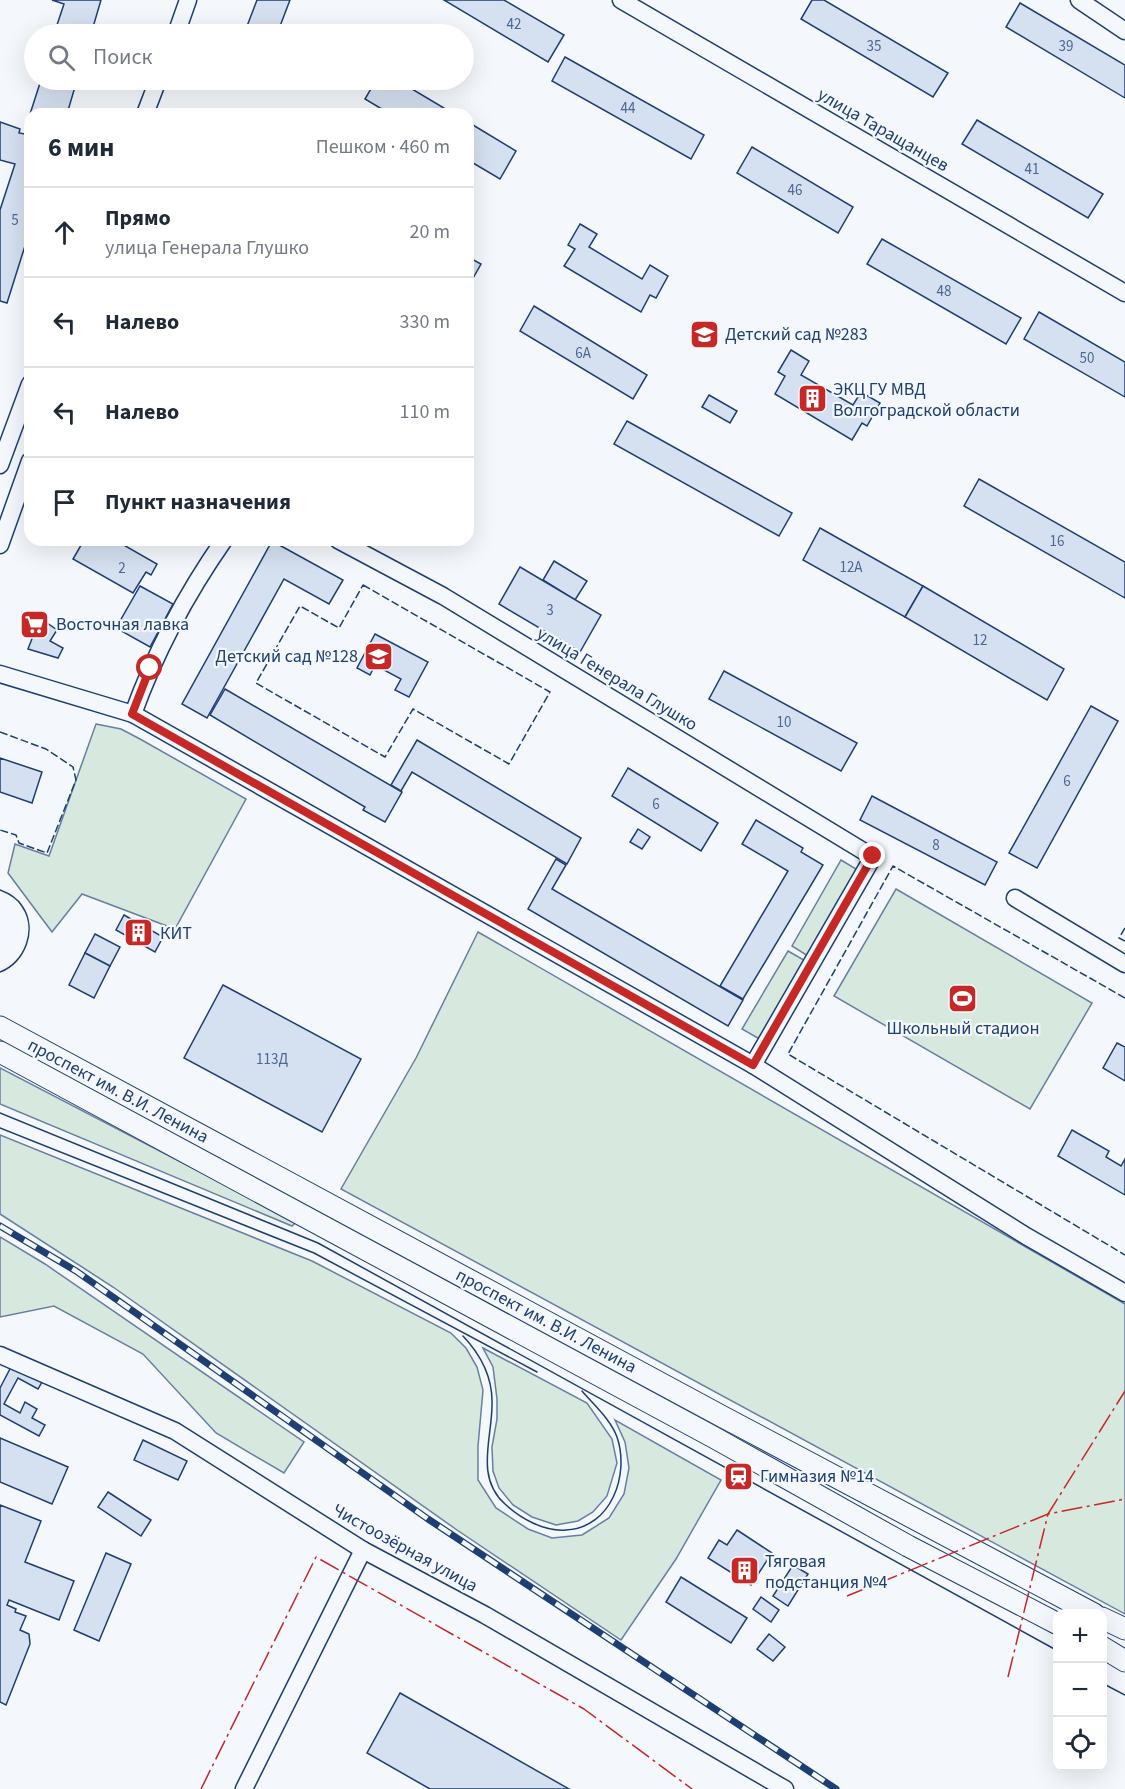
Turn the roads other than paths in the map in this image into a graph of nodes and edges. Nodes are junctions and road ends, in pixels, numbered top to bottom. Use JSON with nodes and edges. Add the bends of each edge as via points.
{"nodes":[{"id":1,"x":188,"y":0,"type":"edge"},
{"id":2,"x":621,"y":0,"type":"edge"},
{"id":3,"x":1079,"y":0,"type":"edge"},
{"id":4,"x":180,"y":24,"type":"edge"},
{"id":5,"x":1125,"y":31,"type":"edge"},
{"id":6,"x":154,"y":90,"type":"edge"},
{"id":7,"x":147,"y":108,"type":"edge"},
{"id":8,"x":1125,"y":293,"type":"edge"},
{"id":9,"x":24,"y":400,"type":"edge"},
{"id":10,"x":0,"y":465,"type":"edge"},
{"id":11,"x":24,"y":478,"type":"edge"},
{"id":12,"x":0,"y":545,"type":"edge"},
{"id":13,"x":220,"y":546,"type":"edge"},
{"id":14,"x":349,"y":546,"type":"edge"},
{"id":15,"x":0,"y":674,"type":"edge"},
{"id":16,"x":132,"y":714,"type":"junction"},
{"id":17,"x":1016,"y":898,"type":"dead end"},
{"id":18,"x":1125,"y":964,"type":"edge"},
{"id":19,"x":0,"y":1027,"type":"edge"},
{"id":20,"x":0,"y":1052,"type":"edge"},
{"id":21,"x":753,"y":1065,"type":"junction"},
{"id":22,"x":1125,"y":1293,"type":"edge"},
{"id":23,"x":0,"y":1355,"type":"edge"},
{"id":24,"x":363,"y":1550,"type":"junction"},
{"id":25,"x":1085,"y":1609,"type":"edge"},
{"id":26,"x":1107,"y":1620,"type":"edge"},
{"id":27,"x":1053,"y":1621,"type":"edge"},
{"id":28,"x":1125,"y":1629,"type":"edge"},
{"id":29,"x":1107,"y":1650,"type":"edge"},
{"id":30,"x":1125,"y":1661,"type":"edge"},
{"id":31,"x":244,"y":1789,"type":"edge"},
{"id":32,"x":785,"y":1789,"type":"edge"}],
"edges":[{"from":1,"to":4,"type":"street"},
{"from":2,"to":8,"type":"street","name":"улица Таращанцев"},
{"from":3,"to":5,"type":"street"},
{"from":6,"to":7,"type":"street"},
{"from":9,"to":10,"type":"street"},
{"from":11,"to":12,"type":"street"},
{"from":13,"to":16,"type":"street","via":[[150,668]]},
{"from":14,"to":21,"type":"street","name":"улица Генерала Глушко","via":[[443,596],[873,856]]},
{"from":15,"to":16,"type":"street"},
{"from":16,"to":21,"type":"street"},
{"from":17,"to":18,"type":"street"},
{"from":19,"to":25,"type":"main road","name":"проспект им. В.И. Ленина"},
{"from":20,"to":27,"type":"main road","name":"проспект им. В.И. Ленина"},
{"from":21,"to":22,"type":"street","via":[[1026,1236]]},
{"from":23,"to":24,"type":"street","name":"Чистоозёрная улица","via":[[175,1431]]},
{"from":24,"to":31,"type":"street"},
{"from":24,"to":32,"type":"street","name":"Чистоозёрная улица","via":[[485,1615]]},
{"from":26,"to":28,"type":"main road"},
{"from":29,"to":30,"type":"main road"}]}
